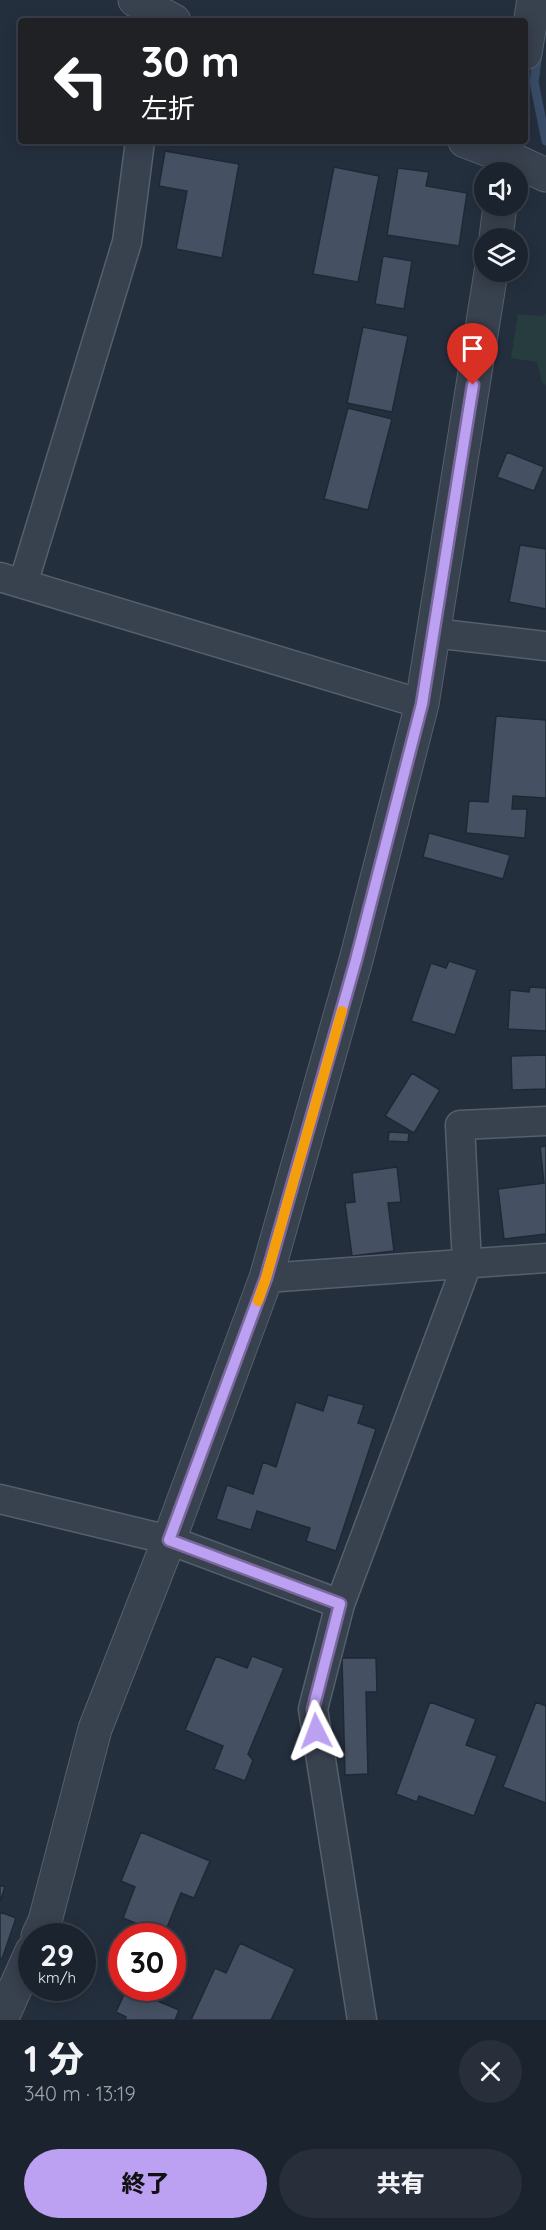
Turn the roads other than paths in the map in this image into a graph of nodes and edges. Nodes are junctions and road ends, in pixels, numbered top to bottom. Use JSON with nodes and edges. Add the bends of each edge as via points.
{"nodes":[{"id":1,"x":534,"y":0,"type":"edge"},
{"id":2,"x":141,"y":7,"type":"edge"},
{"id":3,"x":167,"y":18,"type":"edge"},
{"id":4,"x":528,"y":35,"type":"edge"},
{"id":5,"x":140,"y":144,"type":"edge"},
{"id":6,"x":473,"y":144,"type":"edge"},
{"id":7,"x":507,"y":157,"type":"edge"},
{"id":8,"x":546,"y":175,"type":"edge"},
{"id":9,"x":489,"y":282,"type":"edge"},
{"id":10,"x":11,"y":580,"type":"edge"},
{"id":11,"x":433,"y":633,"type":"junction"},
{"id":12,"x":546,"y":646,"type":"edge"},
{"id":13,"x":422,"y":704,"type":"junction"},
{"id":14,"x":546,"y":1121,"type":"edge"},
{"id":15,"x":546,"y":1258,"type":"edge"},
{"id":16,"x":467,"y":1264,"type":"junction"},
{"id":17,"x":266,"y":1278,"type":"junction"},
{"id":18,"x":0,"y":1499,"type":"edge"},
{"id":19,"x":169,"y":1540,"type":"junction"},
{"id":20,"x":340,"y":1604,"type":"junction"},
{"id":21,"x":44,"y":1923,"type":"edge"},
{"id":22,"x":18,"y":1982,"type":"edge"},
{"id":23,"x":1,"y":2020,"type":"edge"},
{"id":24,"x":362,"y":2020,"type":"edge"}],
"edges":[{"from":1,"to":4,"type":"street"},
{"from":2,"to":3,"type":"street"},
{"from":5,"to":10,"type":"street","via":[[127,242]]},
{"from":6,"to":7,"type":"street"},
{"from":7,"to":8,"type":"street"},
{"from":9,"to":11,"type":"street"},
{"from":10,"to":13,"type":"street"},
{"from":11,"to":12,"type":"street"},
{"from":11,"to":13,"type":"street"},
{"from":13,"to":17,"type":"street","via":[[356,960]]},
{"from":14,"to":16,"type":"street","via":[[460,1125]]},
{"from":15,"to":16,"type":"street"},
{"from":16,"to":17,"type":"street"},
{"from":16,"to":20,"type":"street"},
{"from":17,"to":19,"type":"street"},
{"from":18,"to":19,"type":"street"},
{"from":19,"to":20,"type":"street"},
{"from":19,"to":21,"type":"street","via":[[95,1729]]},
{"from":20,"to":24,"type":"street","via":[[313,1709]]},
{"from":22,"to":23,"type":"street"}]}
